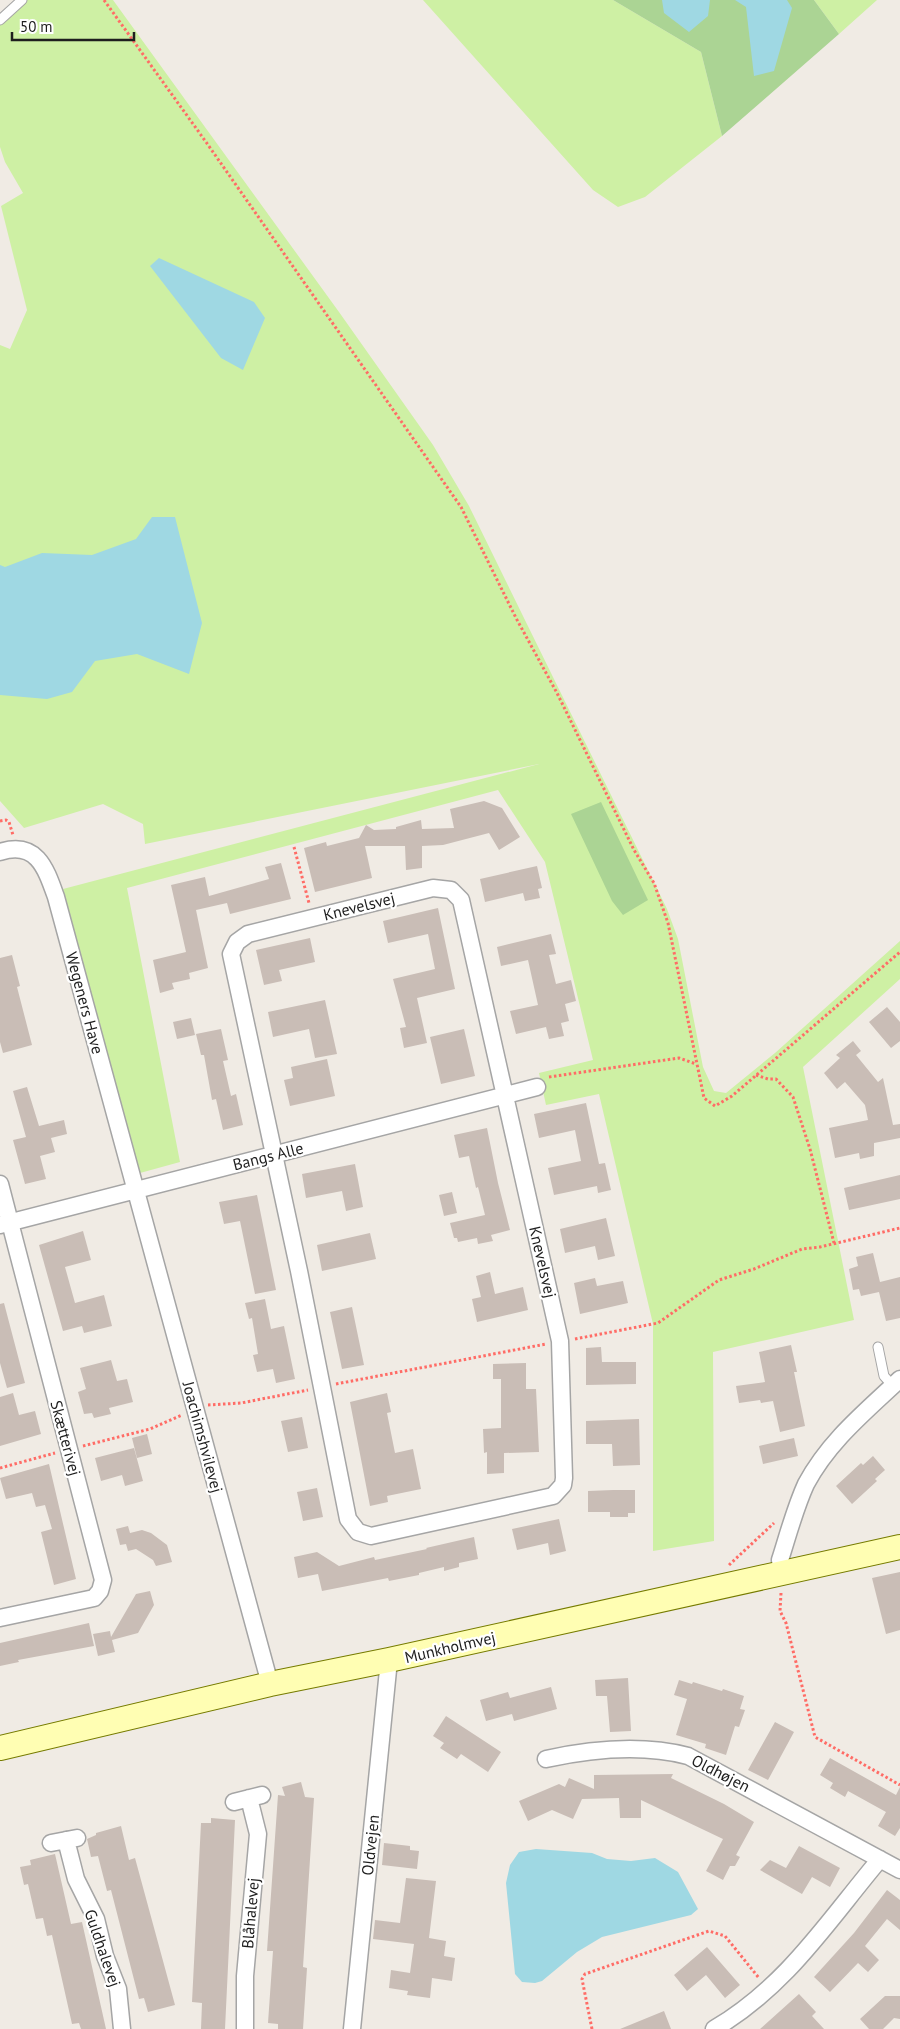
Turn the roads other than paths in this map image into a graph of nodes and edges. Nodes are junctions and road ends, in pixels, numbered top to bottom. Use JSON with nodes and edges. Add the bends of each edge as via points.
{"nodes":[{"id":1,"x":22,"y":0,"type":"edge"},
{"id":2,"x":0,"y":20,"type":"edge"},
{"id":3,"x":0,"y":852,"type":"edge"},
{"id":4,"x":537,"y":1087,"type":"road end"},
{"id":5,"x":505,"y":1095,"type":"junction"},
{"id":6,"x":274,"y":1155,"type":"junction"},
{"id":7,"x":0,"y":1184,"type":"edge"},
{"id":8,"x":136,"y":1190,"type":"junction"},
{"id":9,"x":5,"y":1224,"type":"edge"},
{"id":10,"x":878,"y":1347,"type":"dead end"},
{"id":11,"x":896,"y":1383,"type":"edge"},
{"id":12,"x":900,"y":1547,"type":"edge"},
{"id":13,"x":782,"y":1573,"type":"junction"},
{"id":14,"x":0,"y":1618,"type":"edge"},
{"id":15,"x":389,"y":1660,"type":"junction"},
{"id":16,"x":270,"y":1684,"type":"junction"},
{"id":17,"x":0,"y":1748,"type":"edge"},
{"id":18,"x":546,"y":1759,"type":"dead end"},
{"id":19,"x":248,"y":1799,"type":"dead end"},
{"id":20,"x":65,"y":1840,"type":"dead end"},
{"id":21,"x":880,"y":1859,"type":"junction"},
{"id":22,"x":900,"y":1870,"type":"edge"},
{"id":23,"x":122,"y":2029,"type":"edge"},
{"id":24,"x":245,"y":2029,"type":"edge"},
{"id":25,"x":352,"y":2029,"type":"edge"},
{"id":26,"x":714,"y":2029,"type":"edge"}],
"edges":[{"from":1,"to":2,"type":"lane"},
{"from":3,"to":8,"type":"street","name":"Wegeners Have","via":[[22,850],[45,866]]},
{"from":4,"to":5,"type":"street","name":"Bangs Alle"},
{"from":5,"to":6,"type":"street","name":"Bangs Alle"},
{"from":5,"to":6,"type":"street","name":"Knevelsvej","via":[[461,900],[456,893],[433,888],[246,935],[237,942],[231,954]]},
{"from":5,"to":6,"type":"street","name":"Knevelsvej","via":[[560,1341],[564,1478],[559,1491],[553,1496],[371,1536],[358,1532],[348,1519]]},
{"from":6,"to":8,"type":"street","name":"Bangs Alle"},
{"from":7,"to":9,"type":"street","name":"Skætterivej"},
{"from":8,"to":9,"type":"street","name":"Bangs Alle"},
{"from":8,"to":16,"type":"street","name":"Joachimshvilevej"},
{"from":9,"to":14,"type":"street","name":"Skætterivej","via":[[103,1580],[94,1598]]},
{"from":10,"to":11,"type":"lane","via":[[884,1376]]},
{"from":11,"to":13,"type":"street","via":[[848,1427],[824,1455],[806,1486],[780,1560]]},
{"from":12,"to":13,"type":"street","name":"Munkholmvej"},
{"from":13,"to":15,"type":"street","name":"Munkholmvej"},
{"from":15,"to":16,"type":"street","name":"Munkholmvej"},
{"from":15,"to":25,"type":"street","name":"Oldvejen"},
{"from":16,"to":17,"type":"street","name":"Munkholmvej"},
{"from":18,"to":21,"type":"street","name":"Oldhøjen","via":[[575,1752],[621,1750],[657,1750],[688,1756]]},
{"from":19,"to":24,"type":"street","name":"Blåhalevej","via":[[258,1834],[245,1976]]},
{"from":20,"to":23,"type":"street","name":"Guldhalevej","via":[[76,1879],[96,1919],[105,1956],[118,1989]]},
{"from":21,"to":22,"type":"street","name":"Oldhøjen"},
{"from":21,"to":26,"type":"street","via":[[798,1961],[769,1990]]}]}
